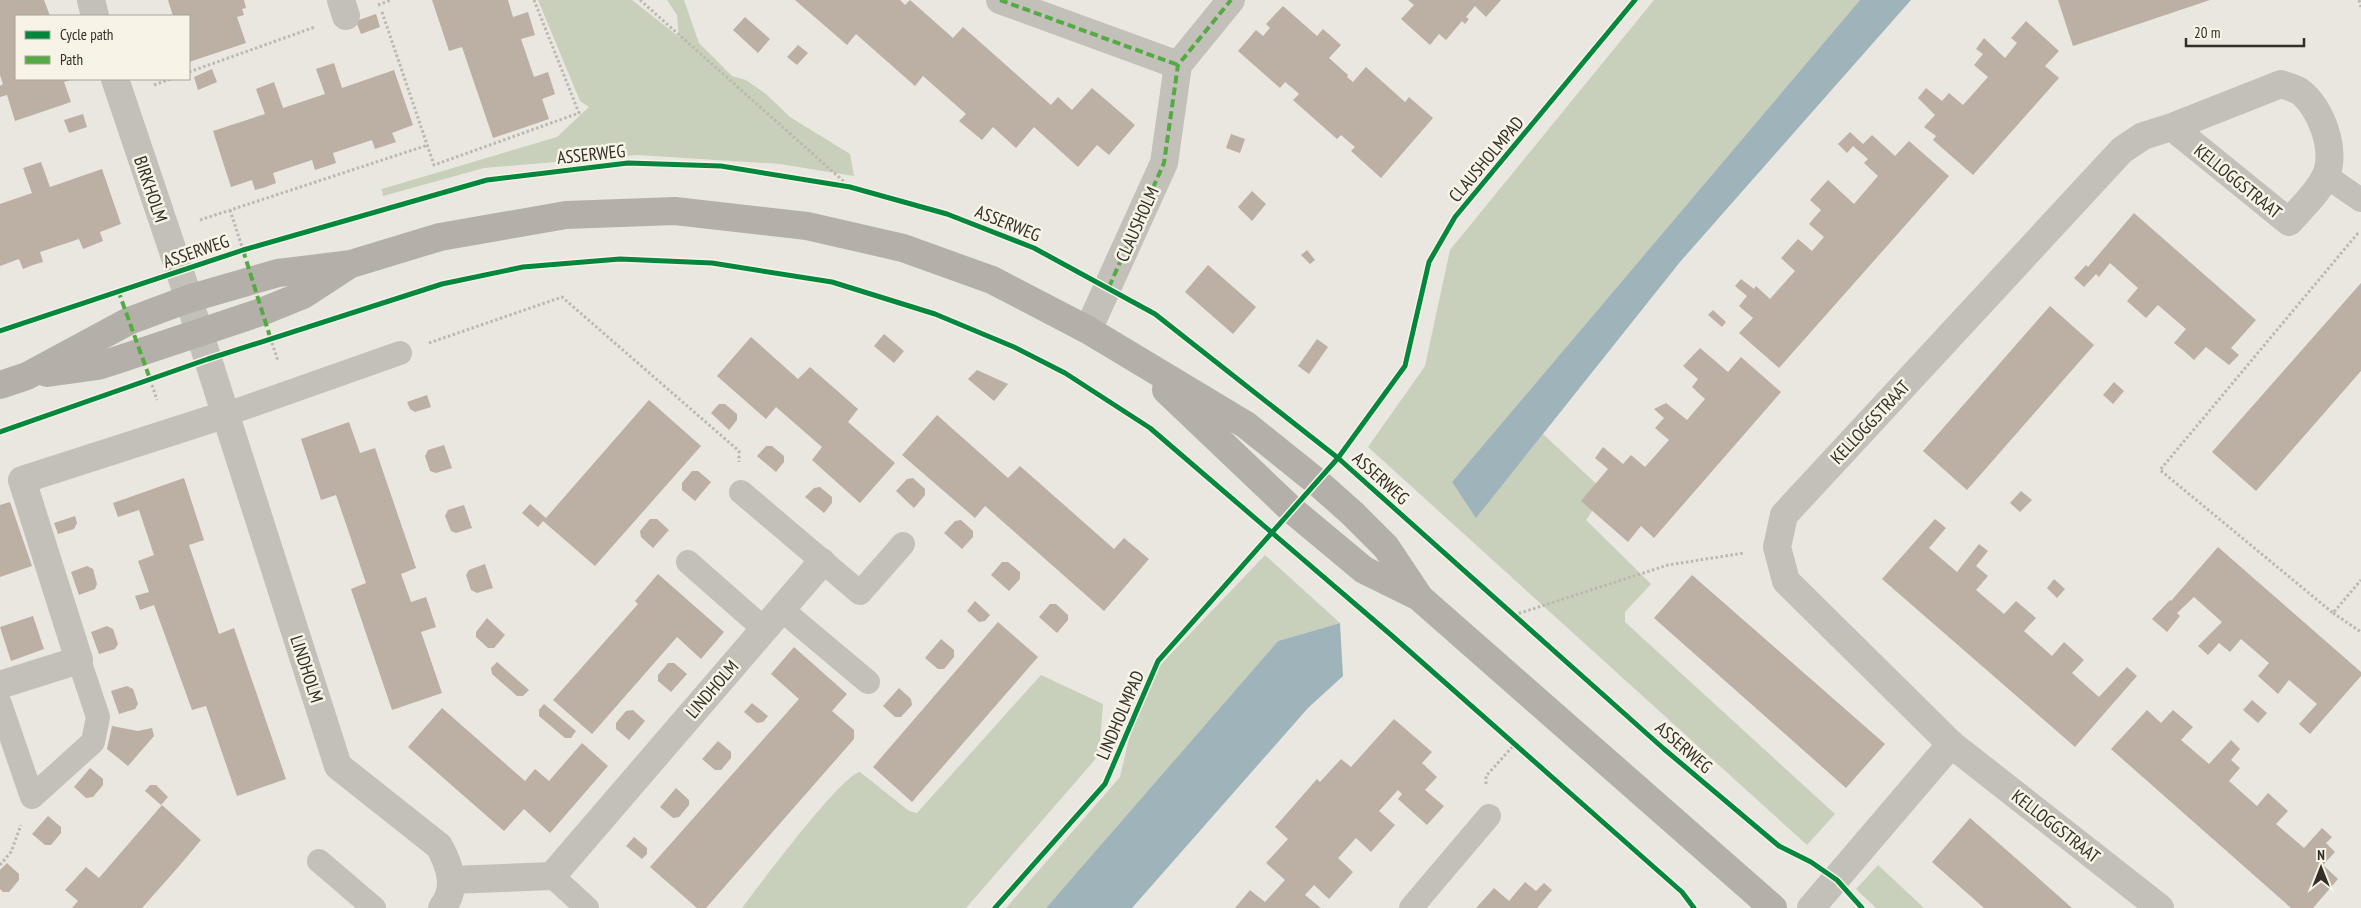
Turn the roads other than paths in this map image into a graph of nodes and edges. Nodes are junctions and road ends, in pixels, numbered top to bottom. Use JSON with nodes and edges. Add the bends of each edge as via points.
{"nodes":[{"id":1,"x":90,"y":0,"type":"edge"},
{"id":2,"x":1000,"y":0,"type":"edge"},
{"id":3,"x":1231,"y":0,"type":"edge"},
{"id":4,"x":96,"y":15,"type":"edge"},
{"id":5,"x":1178,"y":66,"type":"junction"},
{"id":6,"x":115,"y":80,"type":"edge"},
{"id":7,"x":2172,"y":127,"type":"junction"},
{"id":8,"x":2326,"y":176,"type":"junction"},
{"id":9,"x":2361,"y":200,"type":"edge"},
{"id":10,"x":351,"y":264,"type":"junction"},
{"id":11,"x":188,"y":299,"type":"junction"},
{"id":12,"x":1088,"y":330,"type":"junction"},
{"id":13,"x":200,"y":334,"type":"junction"},
{"id":14,"x":400,"y":353,"type":"road end"},
{"id":15,"x":1129,"y":355,"type":"junction"},
{"id":16,"x":28,"y":376,"type":"junction"},
{"id":17,"x":0,"y":385,"type":"edge"},
{"id":18,"x":224,"y":415,"type":"junction"},
{"id":19,"x":740,"y":492,"type":"road end"},
{"id":20,"x":904,"y":544,"type":"dead end"},
{"id":21,"x":688,"y":562,"type":"dead end"},
{"id":22,"x":822,"y":562,"type":"junction"},
{"id":23,"x":1420,"y":598,"type":"junction"},
{"id":24,"x":772,"y":619,"type":"junction"},
{"id":25,"x":79,"y":660,"type":"junction"},
{"id":26,"x":868,"y":682,"type":"dead end"},
{"id":27,"x":0,"y":685,"type":"edge"},
{"id":28,"x":0,"y":704,"type":"edge"},
{"id":29,"x":1952,"y":744,"type":"junction"},
{"id":30,"x":1489,"y":816,"type":"road end"},
{"id":31,"x":318,"y":861,"type":"dead end"},
{"id":32,"x":552,"y":876,"type":"junction"},
{"id":33,"x":452,"y":880,"type":"junction"},
{"id":34,"x":374,"y":908,"type":"edge"},
{"id":35,"x":442,"y":908,"type":"edge"},
{"id":36,"x":587,"y":908,"type":"edge"},
{"id":37,"x":1411,"y":908,"type":"edge"},
{"id":38,"x":1774,"y":908,"type":"edge"},
{"id":39,"x":1811,"y":908,"type":"edge"},
{"id":40,"x":2160,"y":908,"type":"edge"}],
"edges":[{"from":1,"to":4,"type":"street"},
{"from":2,"to":5,"type":"street"},
{"from":3,"to":5,"type":"street"},
{"from":5,"to":12,"type":"street","name":"CLAUSHOLM","via":[[1164,162]]},
{"from":6,"to":11,"type":"street","name":"BIRKHOLM"},
{"from":7,"to":8,"type":"street","name":"KELLOGGSTRAAT","via":[[2289,222]]},
{"from":7,"to":8,"type":"street","name":"KELLOGGSTRAAT","via":[[2281,84],[2299,91],[2322,123],[2330,157]]},
{"from":7,"to":29,"type":"street","name":"KELLOGGSTRAAT","via":[[2143,136],[2122,150],[1784,515],[1777,548],[1786,581]]},
{"from":8,"to":9,"type":"lane"},
{"from":10,"to":11,"type":"street","via":[[278,273]]},
{"from":10,"to":12,"type":"street","via":[[440,238],[566,215],[676,211],[807,226],[904,248],[992,280]]},
{"from":10,"to":13,"type":"street","via":[[303,295]]},
{"from":11,"to":13,"type":"street","name":"BIRKHOLM"},
{"from":11,"to":16,"type":"street","via":[[129,322]]},
{"from":12,"to":15,"type":"street"},
{"from":13,"to":16,"type":"street","via":[[98,366]]},
{"from":13,"to":18,"type":"street","name":"LINDHOLM"},
{"from":14,"to":18,"type":"lane"},
{"from":15,"to":23,"type":"street","via":[[1292,510],[1364,570]]},
{"from":15,"to":23,"type":"street","via":[[1246,425],[1317,482],[1386,547]]},
{"from":16,"to":17,"type":"street"},
{"from":18,"to":25,"type":"street","via":[[22,480]]},
{"from":18,"to":33,"type":"street","name":"LINDHOLM","via":[[338,766],[439,846]]},
{"from":19,"to":22,"type":"lane"},
{"from":20,"to":22,"type":"lane","via":[[860,593]]},
{"from":21,"to":24,"type":"lane"},
{"from":22,"to":24,"type":"street","name":"LINDHOLM"},
{"from":23,"to":38,"type":"street"},
{"from":24,"to":26,"type":"lane"},
{"from":24,"to":32,"type":"street","name":"LINDHOLM"},
{"from":25,"to":27,"type":"street"},
{"from":25,"to":28,"type":"lane","via":[[98,717],[92,742],[32,797]]},
{"from":29,"to":39,"type":"street"},
{"from":29,"to":40,"type":"street","name":"KELLOGGSTRAAT"},
{"from":30,"to":37,"type":"lane"},
{"from":31,"to":34,"type":"lane"},
{"from":32,"to":33,"type":"street"},
{"from":32,"to":36,"type":"lane"},
{"from":33,"to":35,"type":"street","via":[[451,893]]}]}
